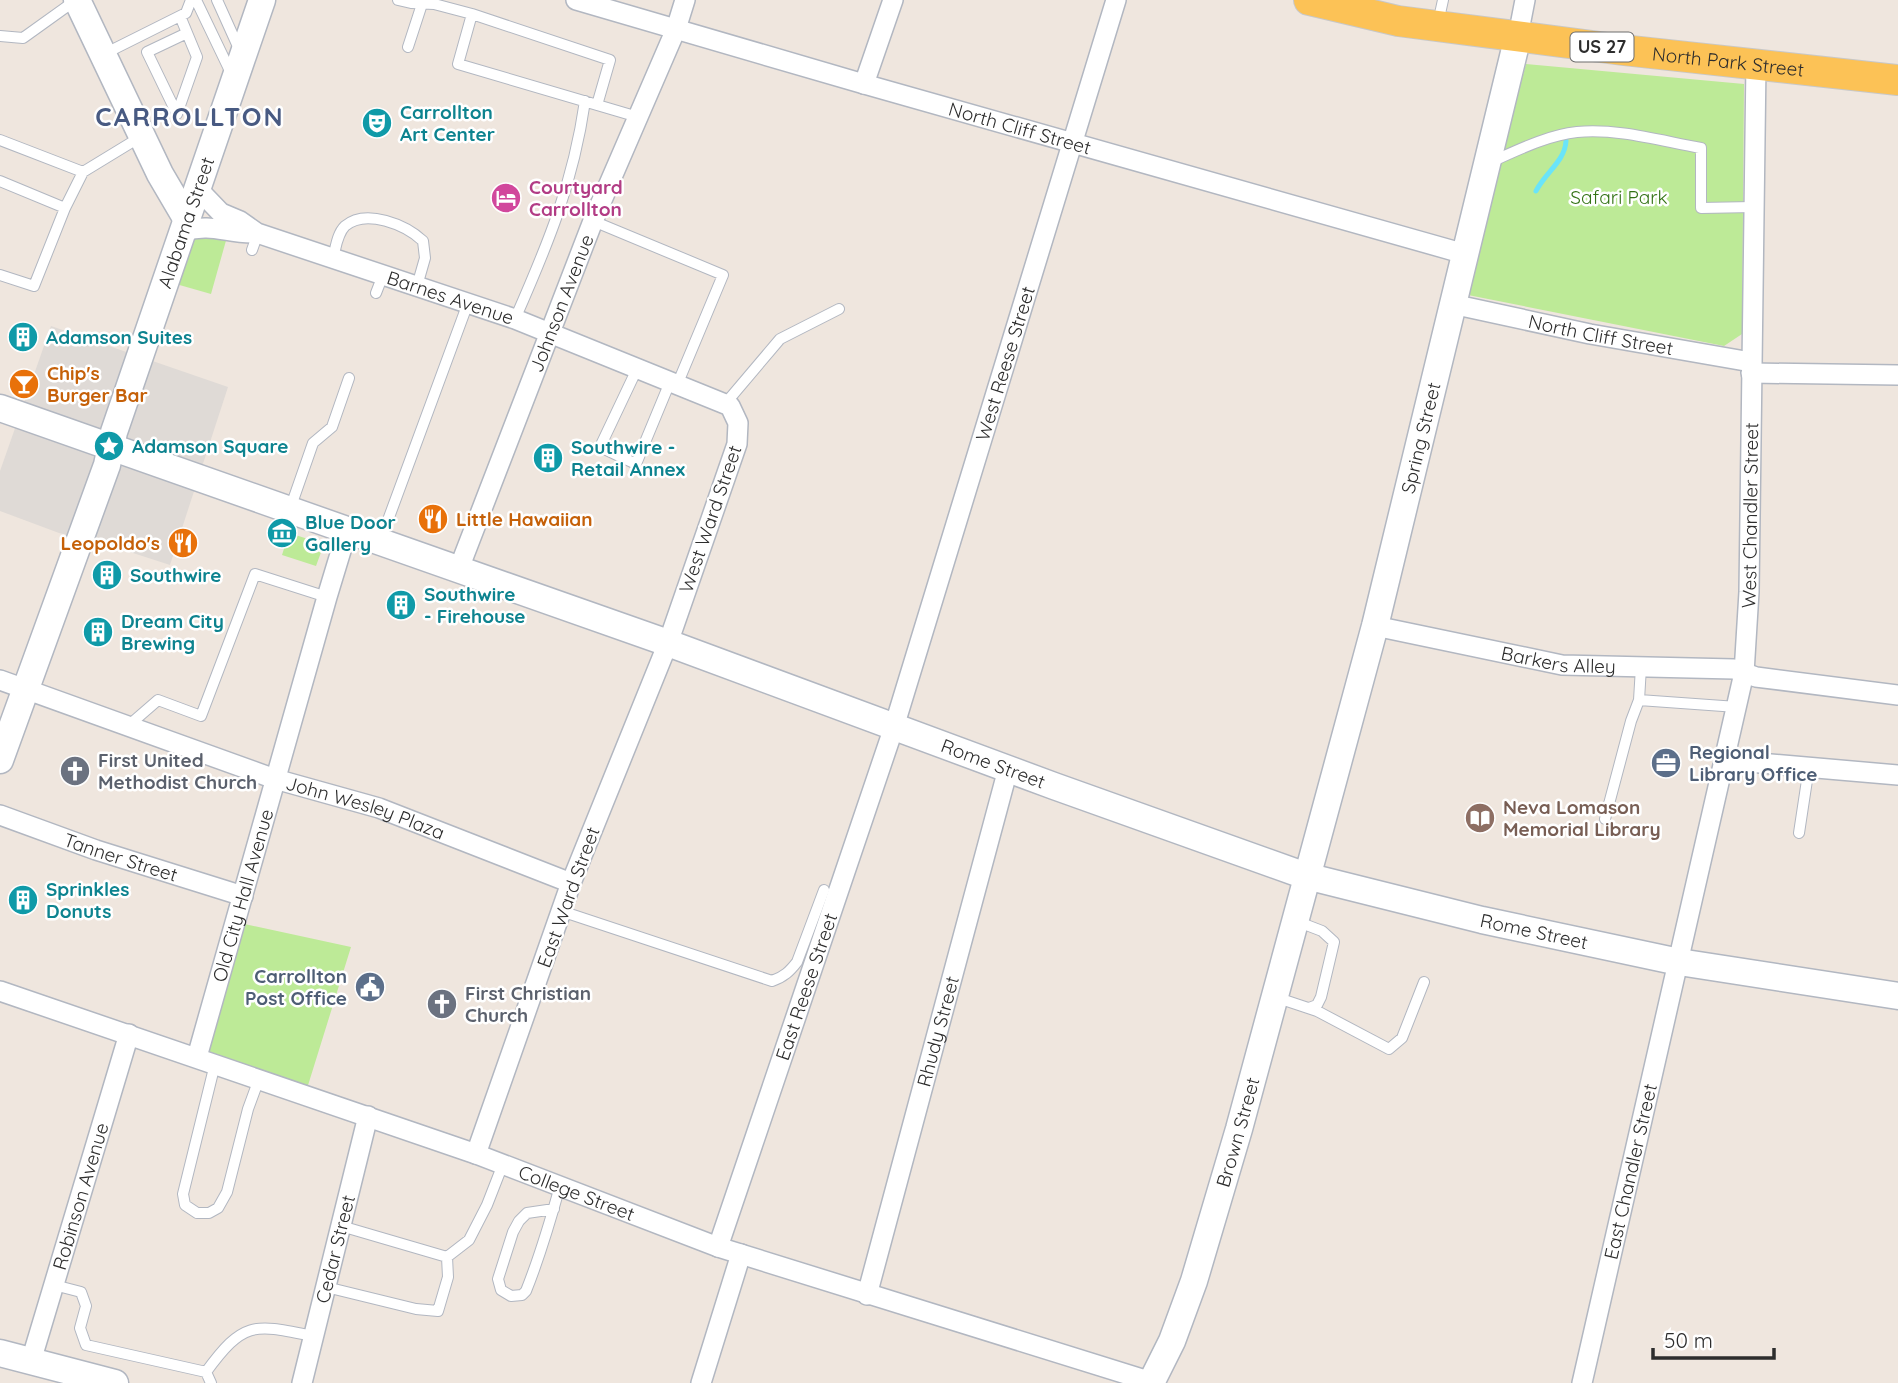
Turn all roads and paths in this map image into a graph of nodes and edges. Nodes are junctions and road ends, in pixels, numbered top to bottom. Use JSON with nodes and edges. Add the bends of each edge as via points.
{"nodes":[{"id":1,"x":77,"y":0,"type":"edge"},
{"id":2,"x":193,"y":0,"type":"edge"},
{"id":3,"x":262,"y":0,"type":"edge"},
{"id":4,"x":398,"y":0,"type":"edge"},
{"id":5,"x":576,"y":0,"type":"edge"},
{"id":6,"x":685,"y":0,"type":"edge"},
{"id":7,"x":893,"y":0,"type":"edge"},
{"id":8,"x":1116,"y":0,"type":"edge"},
{"id":9,"x":1309,"y":0,"type":"edge"},
{"id":10,"x":1525,"y":0,"type":"edge"},
{"id":11,"x":422,"y":2,"type":"edge"},
{"id":12,"x":218,"y":3,"type":"edge"},
{"id":13,"x":1440,"y":13,"type":"edge"},
{"id":14,"x":472,"y":14,"type":"junction"},
{"id":15,"x":180,"y":16,"type":"junction"},
{"id":16,"x":676,"y":29,"type":"junction"},
{"id":17,"x":187,"y":33,"type":"junction"},
{"id":18,"x":0,"y":36,"type":"edge"},
{"id":19,"x":1518,"y":36,"type":"junction"},
{"id":20,"x":408,"y":47,"type":"dead end"},
{"id":21,"x":103,"y":55,"type":"junction"},
{"id":22,"x":1756,"y":64,"type":"junction"},
{"id":23,"x":239,"y":68,"type":"junction"},
{"id":24,"x":1898,"y":80,"type":"edge"},
{"id":25,"x":864,"y":84,"type":"junction"},
{"id":26,"x":585,"y":101,"type":"junction"},
{"id":27,"x":597,"y":105,"type":"junction"},
{"id":28,"x":638,"y":117,"type":"junction"},
{"id":29,"x":0,"y":140,"type":"edge"},
{"id":30,"x":146,"y":143,"type":"junction"},
{"id":31,"x":1074,"y":144,"type":"junction"},
{"id":32,"x":207,"y":161,"type":"junction"},
{"id":33,"x":1489,"y":163,"type":"junction"},
{"id":34,"x":83,"y":172,"type":"junction"},
{"id":35,"x":0,"y":181,"type":"edge"},
{"id":36,"x":197,"y":188,"type":"junction"},
{"id":37,"x":1753,"y":207,"type":"junction"},
{"id":38,"x":65,"y":208,"type":"junction"},
{"id":39,"x":593,"y":221,"type":"junction"},
{"id":40,"x":185,"y":226,"type":"junction"},
{"id":41,"x":256,"y":239,"type":"junction"},
{"id":42,"x":1465,"y":254,"type":"junction"},
{"id":43,"x":333,"y":258,"type":"junction"},
{"id":44,"x":0,"y":275,"type":"edge"},
{"id":45,"x":417,"y":286,"type":"junction"},
{"id":46,"x":468,"y":303,"type":"junction"},
{"id":47,"x":1452,"y":304,"type":"junction"},
{"id":48,"x":839,"y":309,"type":"dead end"},
{"id":49,"x":515,"y":319,"type":"junction"},
{"id":50,"x":551,"y":333,"type":"junction"},
{"id":51,"x":1751,"y":367,"type":"junction"},
{"id":52,"x":639,"y":369,"type":"junction"},
{"id":53,"x":1898,"y":375,"type":"edge"},
{"id":54,"x":349,"y":378,"type":"dead end"},
{"id":55,"x":673,"y":383,"type":"junction"},
{"id":56,"x":724,"y":404,"type":"junction"},
{"id":57,"x":0,"y":408,"type":"edge"},
{"id":58,"x":111,"y":447,"type":"junction"},
{"id":59,"x":289,"y":510,"type":"junction"},
{"id":60,"x":347,"y":530,"type":"junction"},
{"id":61,"x":380,"y":543,"type":"junction"},
{"id":62,"x":458,"y":571,"type":"junction"},
{"id":63,"x":327,"y":597,"type":"junction"},
{"id":64,"x":1375,"y":626,"type":"junction"},
{"id":65,"x":667,"y":643,"type":"junction"},
{"id":66,"x":1641,"y":667,"type":"junction"},
{"id":67,"x":1744,"y":673,"type":"junction"},
{"id":68,"x":0,"y":680,"type":"edge"},
{"id":69,"x":27,"y":689,"type":"junction"},
{"id":70,"x":1898,"y":695,"type":"edge"},
{"id":71,"x":1639,"y":700,"type":"junction"},
{"id":72,"x":1737,"y":708,"type":"junction"},
{"id":73,"x":128,"y":726,"type":"junction"},
{"id":74,"x":894,"y":727,"type":"junction"},
{"id":75,"x":0,"y":760,"type":"edge"},
{"id":76,"x":1725,"y":760,"type":"junction"},
{"id":77,"x":1808,"y":767,"type":"junction"},
{"id":78,"x":1008,"y":769,"type":"junction"},
{"id":79,"x":1898,"y":775,"type":"edge"},
{"id":80,"x":275,"y":779,"type":"junction"},
{"id":81,"x":0,"y":815,"type":"edge"},
{"id":82,"x":1605,"y":819,"type":"dead end"},
{"id":83,"x":1799,"y":833,"type":"dead end"},
{"id":84,"x":1306,"y":876,"type":"junction"},
{"id":85,"x":571,"y":883,"type":"junction"},
{"id":86,"x":824,"y":890,"type":"dead end"},
{"id":87,"x":243,"y":896,"type":"junction"},
{"id":88,"x":561,"y":911,"type":"junction"},
{"id":89,"x":1294,"y":920,"type":"junction"},
{"id":90,"x":1679,"y":962,"type":"junction"},
{"id":91,"x":1424,"y":982,"type":"dead end"},
{"id":92,"x":0,"y":991,"type":"edge"},
{"id":93,"x":1898,"y":996,"type":"edge"},
{"id":94,"x":1275,"y":997,"type":"junction"},
{"id":95,"x":1309,"y":1008,"type":"junction"},
{"id":96,"x":130,"y":1034,"type":"junction"},
{"id":97,"x":207,"y":1060,"type":"junction"},
{"id":98,"x":259,"y":1079,"type":"junction"},
{"id":99,"x":368,"y":1116,"type":"junction"},
{"id":100,"x":476,"y":1154,"type":"junction"},
{"id":101,"x":503,"y":1164,"type":"junction"},
{"id":102,"x":560,"y":1186,"type":"junction"},
{"id":103,"x":554,"y":1209,"type":"junction"},
{"id":104,"x":341,"y":1226,"type":"junction"},
{"id":105,"x":718,"y":1247,"type":"junction"},
{"id":106,"x":741,"y":1254,"type":"junction"},
{"id":107,"x":447,"y":1257,"type":"junction"},
{"id":108,"x":54,"y":1285,"type":"junction"},
{"id":109,"x":326,"y":1287,"type":"junction"},
{"id":110,"x":867,"y":1295,"type":"junction"},
{"id":111,"x":313,"y":1336,"type":"junction"},
{"id":112,"x":0,"y":1353,"type":"edge"},
{"id":113,"x":31,"y":1361,"type":"junction"},
{"id":114,"x":206,"y":1372,"type":"junction"},
{"id":115,"x":79,"y":1378,"type":"edge"},
{"id":116,"x":115,"y":1383,"type":"edge"},
{"id":117,"x":211,"y":1383,"type":"edge"},
{"id":118,"x":302,"y":1383,"type":"edge"},
{"id":119,"x":701,"y":1383,"type":"edge"},
{"id":120,"x":1152,"y":1383,"type":"edge"},
{"id":121,"x":1582,"y":1383,"type":"edge"}],
"edges":[{"from":1,"to":18,"type":"lane","via":[[23,38]]},
{"from":1,"to":21,"type":"street"},
{"from":2,"to":15,"type":"lane"},
{"from":2,"to":23,"type":"lane"},
{"from":3,"to":23,"type":"street","name":"Alabama Street"},
{"from":4,"to":11,"type":"lane"},
{"from":5,"to":16,"type":"street","name":"North Cliff Street"},
{"from":6,"to":16,"type":"street","name":"Johnson Avenue"},
{"from":7,"to":25,"type":"street"},
{"from":8,"to":31,"type":"street","name":"West Reese Street"},
{"from":9,"to":13,"type":"main road","name":"North Park Street","number":"US 27","via":[[1398,21]]},
{"from":10,"to":19,"type":"street","name":"Spring Street"},
{"from":11,"to":14,"type":"lane"},
{"from":11,"to":20,"type":"lane"},
{"from":12,"to":23,"type":"lane"},
{"from":13,"to":19,"type":"main road","name":"North Park Street","number":"US 27"},
{"from":14,"to":26,"type":"lane","via":[[458,64]]},
{"from":14,"to":27,"type":"lane","via":[[610,60]]},
{"from":15,"to":17,"type":"lane"},
{"from":15,"to":21,"type":"lane"},
{"from":16,"to":25,"type":"street","name":"North Cliff Street"},
{"from":16,"to":28,"type":"street","name":"Johnson Avenue"},
{"from":17,"to":17,"type":"lane","via":[[197,57],[177,114],[146,52]]},
{"from":19,"to":22,"type":"main road","name":"North Park Street","number":"US 27"},
{"from":19,"to":33,"type":"street","name":"Spring Street"},
{"from":21,"to":30,"type":"street"},
{"from":22,"to":24,"type":"main road","name":"North Park Street","number":"US 27"},
{"from":22,"to":37,"type":"street","name":"West Chandler Street"},
{"from":23,"to":32,"type":"street","name":"Alabama Street"},
{"from":25,"to":31,"type":"street","name":"North Cliff Street"},
{"from":26,"to":27,"type":"lane"},
{"from":26,"to":49,"type":"lane","via":[[564,199]]},
{"from":27,"to":28,"type":"lane"},
{"from":28,"to":39,"type":"street","name":"Johnson Avenue"},
{"from":29,"to":34,"type":"lane"},
{"from":30,"to":32,"type":"street","via":[[165,163],[178,168]]},
{"from":30,"to":34,"type":"lane"},
{"from":30,"to":40,"type":"street"},
{"from":31,"to":42,"type":"street","name":"North Cliff Street"},
{"from":31,"to":74,"type":"street","name":"West Reese Street"},
{"from":32,"to":36,"type":"street","name":"Alabama Street"},
{"from":33,"to":37,"type":"lane","via":[[1559,136],[1623,134],[1701,149],[1701,208]]},
{"from":33,"to":42,"type":"street","name":"Spring Street"},
{"from":34,"to":38,"type":"lane"},
{"from":35,"to":38,"type":"lane"},
{"from":36,"to":40,"type":"street","name":"Alabama Street"},
{"from":36,"to":41,"type":"street"},
{"from":37,"to":51,"type":"street","name":"West Chandler Street"},
{"from":38,"to":44,"type":"lane","via":[[34,286]]},
{"from":39,"to":50,"type":"street","name":"Johnson Avenue"},
{"from":39,"to":55,"type":"lane","via":[[723,275]]},
{"from":40,"to":41,"type":"street","via":[[208,226]]},
{"from":40,"to":58,"type":"street","name":"Alabama Street"},
{"from":41,"to":43,"type":"street","name":"Barnes Avenue"},
{"from":42,"to":47,"type":"street","name":"Spring Street"},
{"from":43,"to":45,"type":"street","name":"Barnes Avenue","via":[[379,284]]},
{"from":43,"to":45,"type":"lane","via":[[339,234],[360,219],[412,230],[423,240],[425,257]]},
{"from":45,"to":46,"type":"street","name":"Barnes Avenue"},
{"from":46,"to":49,"type":"street","name":"Barnes Avenue"},
{"from":46,"to":61,"type":"lane"},
{"from":47,"to":51,"type":"street","name":"North Cliff Street"},
{"from":47,"to":64,"type":"street","name":"Spring Street"},
{"from":48,"to":56,"type":"lane","via":[[780,339]]},
{"from":49,"to":50,"type":"street","name":"Barnes Avenue"},
{"from":50,"to":52,"type":"street","name":"Barnes Avenue"},
{"from":50,"to":62,"type":"street","name":"Johnson Avenue"},
{"from":51,"to":53,"type":"street","name":"North Cliff Street"},
{"from":51,"to":67,"type":"street","name":"West Chandler Street"},
{"from":52,"to":55,"type":"street"},
{"from":52,"to":55,"type":"lane","via":[[600,447],[636,464]]},
{"from":54,"to":59,"type":"lane","via":[[332,427],[313,443]]},
{"from":55,"to":56,"type":"street"},
{"from":56,"to":65,"type":"street","name":"West Ward Street","via":[[730,406],[738,423],[737,444]]},
{"from":57,"to":58,"type":"street","name":"Rome Street"},
{"from":58,"to":59,"type":"street","name":"Rome Street"},
{"from":58,"to":69,"type":"street","name":"Alabama Street"},
{"from":59,"to":60,"type":"street","name":"Rome Street"},
{"from":60,"to":61,"type":"street","name":"Rome Street"},
{"from":60,"to":63,"type":"street","name":"Old City Hall Avenue"},
{"from":61,"to":62,"type":"street","name":"Rome Street"},
{"from":62,"to":65,"type":"street","name":"Rome Street"},
{"from":63,"to":73,"type":"lane","via":[[255,574],[201,716],[158,699]]},
{"from":63,"to":80,"type":"street","name":"Old City Hall Avenue"},
{"from":64,"to":66,"type":"street","name":"Barkers Alley","via":[[1562,665]]},
{"from":64,"to":84,"type":"street","name":"Spring Street"},
{"from":65,"to":74,"type":"street","name":"Rome Street"},
{"from":65,"to":85,"type":"street","name":"East Ward Street"},
{"from":66,"to":67,"type":"street","name":"Barkers Alley"},
{"from":66,"to":71,"type":"lane"},
{"from":67,"to":70,"type":"street","name":"Barkers Alley"},
{"from":67,"to":72,"type":"street","name":"West Chandler Street"},
{"from":68,"to":69,"type":"street","name":"John Wesley Plaza"},
{"from":69,"to":73,"type":"street","name":"John Wesley Plaza"},
{"from":69,"to":75,"type":"street","name":"Alabama Street"},
{"from":71,"to":72,"type":"lane"},
{"from":71,"to":82,"type":"lane"},
{"from":72,"to":76,"type":"street","name":"West Chandler Street"},
{"from":73,"to":80,"type":"street","name":"John Wesley Plaza"},
{"from":74,"to":78,"type":"street","name":"Rome Street"},
{"from":74,"to":105,"type":"street","name":"East Reese Street"},
{"from":76,"to":77,"type":"street"},
{"from":76,"to":90,"type":"street","name":"West Chandler Street"},
{"from":77,"to":79,"type":"street"},
{"from":77,"to":83,"type":"lane"},
{"from":78,"to":84,"type":"street","name":"Rome Street"},
{"from":78,"to":110,"type":"street","name":"Rhudy Street"},
{"from":80,"to":85,"type":"street","name":"John Wesley Plaza","via":[[379,808]]},
{"from":80,"to":87,"type":"street","name":"Old City Hall Avenue"},
{"from":81,"to":87,"type":"street","name":"Tanner Street"},
{"from":84,"to":89,"type":"street","name":"Brown Street"},
{"from":84,"to":90,"type":"street","name":"Rome Street"},
{"from":85,"to":88,"type":"street","name":"East Ward Street"},
{"from":86,"to":88,"type":"lane","via":[[797,961],[772,981]]},
{"from":87,"to":97,"type":"street","name":"Old City Hall Avenue"},
{"from":88,"to":100,"type":"street","name":"East Ward Street"},
{"from":89,"to":94,"type":"street","name":"Brown Street"},
{"from":89,"to":95,"type":"lane","via":[[1322,931],[1334,942],[1321,997]]},
{"from":90,"to":93,"type":"street","name":"Rome Street"},
{"from":90,"to":121,"type":"street","name":"East Chandler Street"},
{"from":91,"to":95,"type":"lane","via":[[1402,1038],[1390,1049]]},
{"from":92,"to":96,"type":"street","name":"College Street"},
{"from":94,"to":95,"type":"lane"},
{"from":94,"to":120,"type":"street","name":"Brown Street","via":[[1194,1281]]},
{"from":96,"to":97,"type":"street","name":"College Street"},
{"from":96,"to":108,"type":"street","name":"Robinson Avenue"},
{"from":97,"to":98,"type":"street","name":"College Street"},
{"from":97,"to":98,"type":"lane","via":[[183,1195],[185,1205],[197,1213],[218,1208],[227,1192]]},
{"from":98,"to":99,"type":"street","name":"College Street"},
{"from":99,"to":100,"type":"street","name":"College Street"},
{"from":99,"to":104,"type":"street","name":"Cedar Street"},
{"from":100,"to":101,"type":"street","name":"College Street"},
{"from":101,"to":102,"type":"street","name":"College Street"},
{"from":101,"to":107,"type":"lane","via":[[469,1240]]},
{"from":102,"to":103,"type":"lane"},
{"from":102,"to":105,"type":"street","name":"College Street"},
{"from":103,"to":103,"type":"lane","via":[[527,1213],[513,1232],[498,1279],[501,1290],[511,1296],[526,1291]]},
{"from":104,"to":107,"type":"lane"},
{"from":104,"to":109,"type":"street","name":"Cedar Street"},
{"from":105,"to":106,"type":"street","name":"College Street"},
{"from":106,"to":110,"type":"street","name":"College Street"},
{"from":106,"to":119,"type":"street"},
{"from":107,"to":109,"type":"lane","via":[[448,1277],[438,1311]]},
{"from":108,"to":113,"type":"street","name":"Robinson Avenue"},
{"from":108,"to":114,"type":"lane","via":[[81,1292],[86,1306],[80,1328],[86,1345]]},
{"from":109,"to":111,"type":"street","name":"Cedar Street"},
{"from":110,"to":120,"type":"street","name":"College Street"},
{"from":111,"to":114,"type":"lane","via":[[272,1328],[247,1329]]},
{"from":111,"to":118,"type":"street","name":"Cedar Street"},
{"from":112,"to":113,"type":"street"},
{"from":113,"to":115,"type":"street"},
{"from":114,"to":117,"type":"lane"},
{"from":115,"to":116,"type":"street"}]}
